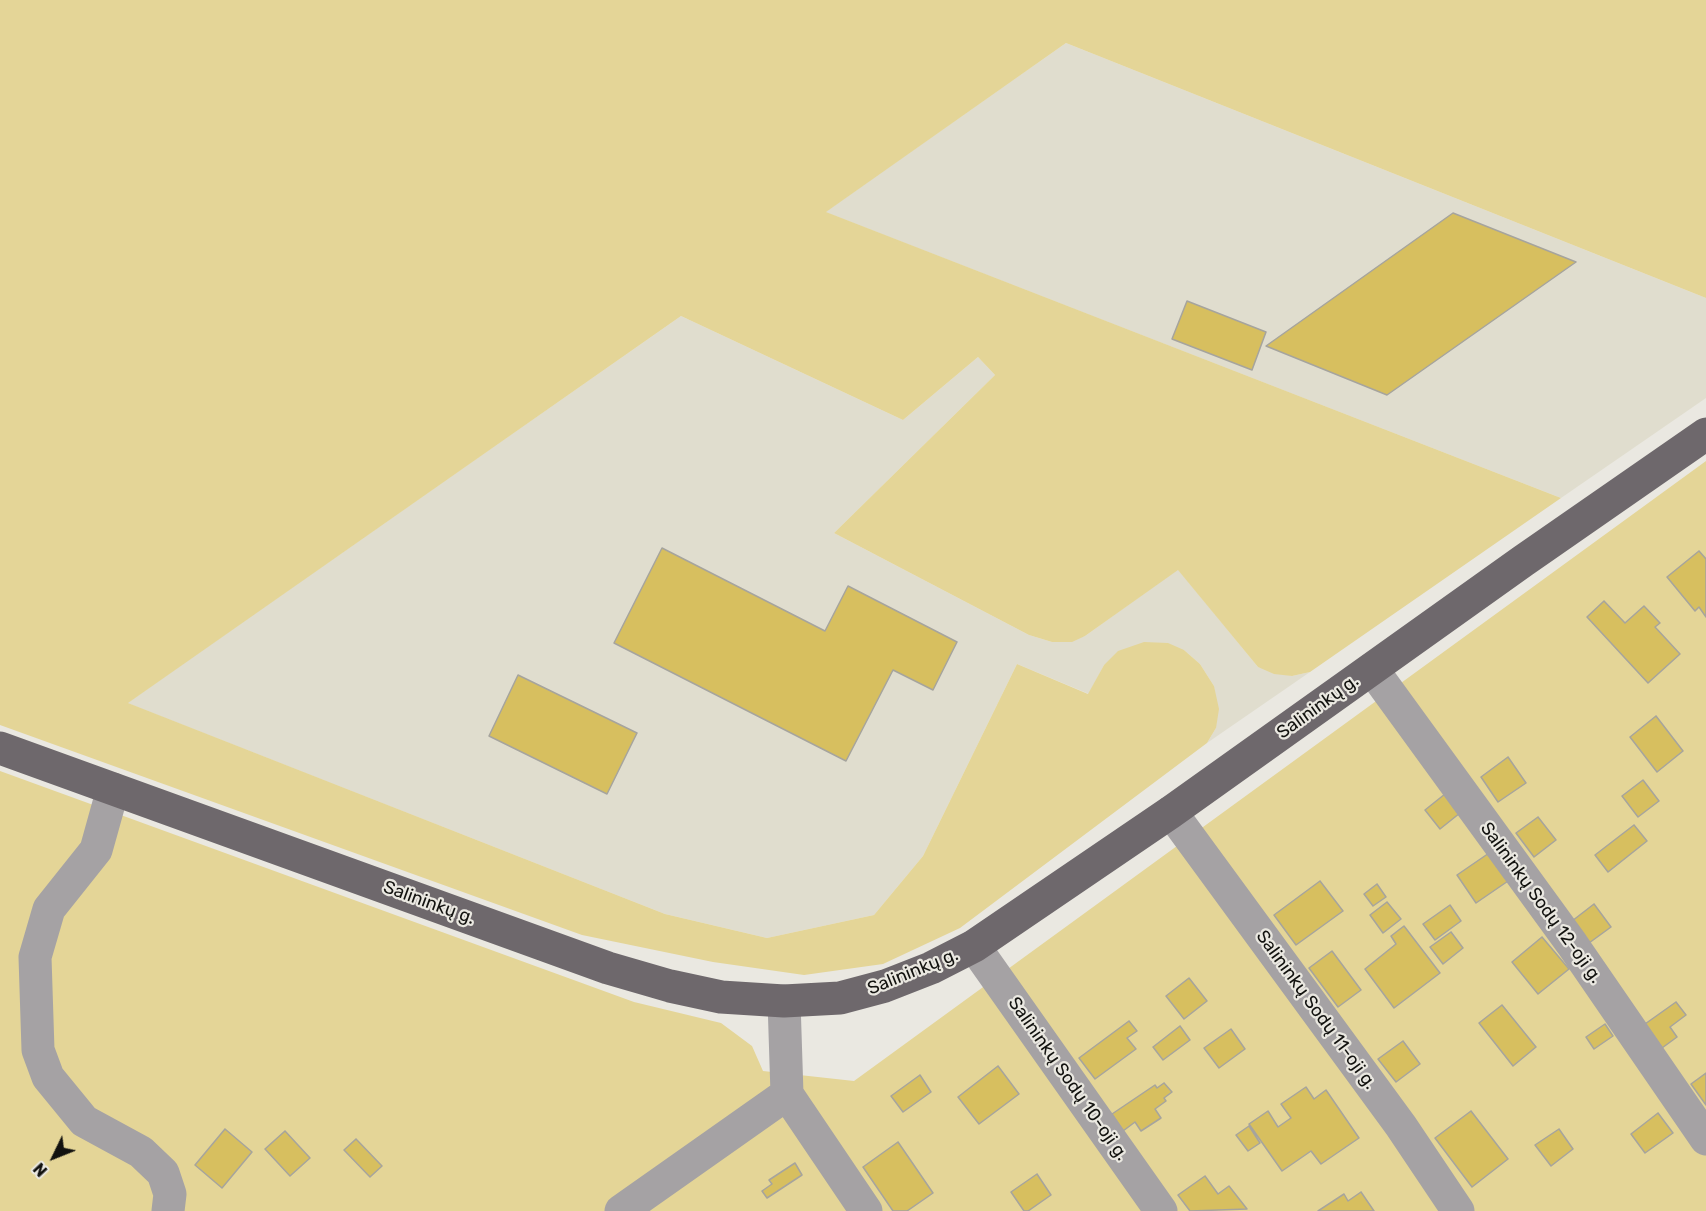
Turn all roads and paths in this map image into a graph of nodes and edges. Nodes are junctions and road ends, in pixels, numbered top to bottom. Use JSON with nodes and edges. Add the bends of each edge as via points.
{"nodes":[{"id":1,"x":1706,"y":434,"type":"edge"},
{"id":2,"x":1371,"y":669,"type":"junction"},
{"id":3,"x":0,"y":748,"type":"edge"},
{"id":4,"x":114,"y":789,"type":"junction"},
{"id":5,"x":1171,"y":812,"type":"junction"},
{"id":6,"x":974,"y":946,"type":"junction"},
{"id":7,"x":784,"y":1001,"type":"junction"},
{"id":8,"x":786,"y":1094,"type":"junction"},
{"id":9,"x":1706,"y":1139,"type":"edge"},
{"id":10,"x":168,"y":1211,"type":"edge"},
{"id":11,"x":621,"y":1211,"type":"edge"},
{"id":12,"x":866,"y":1211,"type":"edge"},
{"id":13,"x":1161,"y":1211,"type":"edge"},
{"id":14,"x":1458,"y":1211,"type":"edge"}],
"edges":[{"from":1,"to":2,"type":"main road","name":"Salininkų g."},
{"from":2,"to":5,"type":"main road","name":"Salininkų g."},
{"from":2,"to":9,"type":"street","name":"Salininkų Sodų 12-oji g.","via":[[1572,944]]},
{"from":3,"to":4,"type":"main road","name":"Salininkų g."},
{"from":4,"to":7,"type":"main road","name":"Salininkų g.","via":[[608,968],[722,997]]},
{"from":4,"to":10,"type":"street","via":[[96,850],[50,909],[35,957],[38,1050],[48,1077],[84,1121],[141,1152],[163,1173],[170,1194]]},
{"from":5,"to":6,"type":"main road","name":"Salininkų g."},
{"from":5,"to":14,"type":"street","name":"Salininkų Sodų 11-oji g.","via":[[1401,1126]]},
{"from":6,"to":7,"type":"main road","name":"Salininkų g.","via":[[885,987],[840,998]]},
{"from":6,"to":13,"type":"street","name":"Salininkų Sodų 10-oji g."},
{"from":7,"to":8,"type":"street"},
{"from":8,"to":11,"type":"street"},
{"from":8,"to":12,"type":"street"}]}
